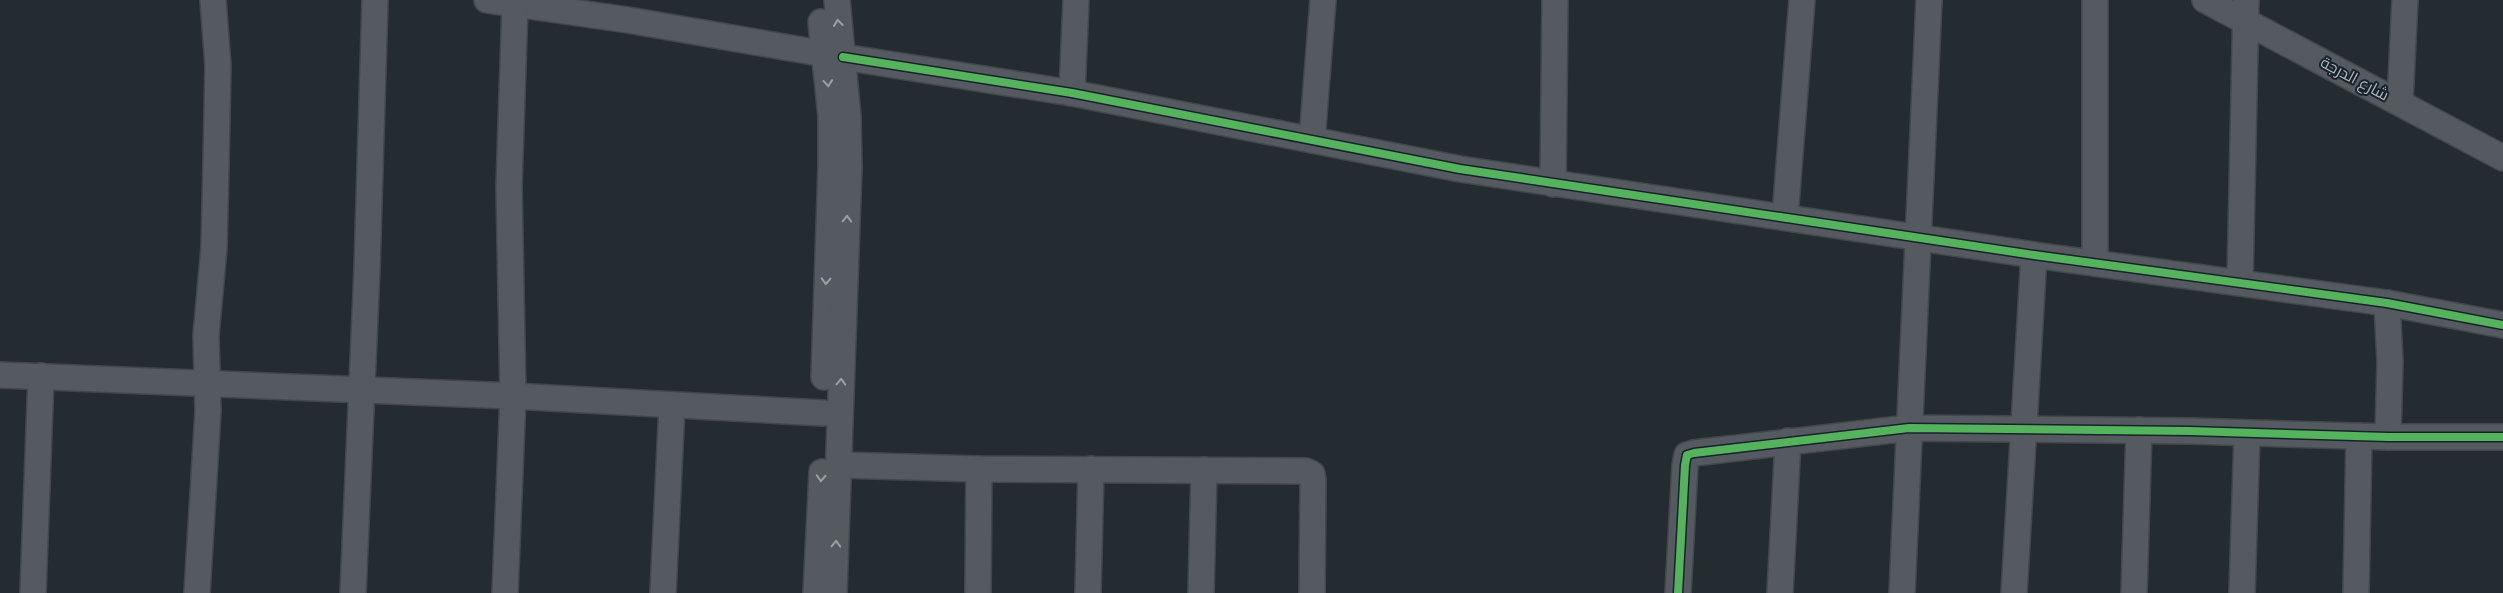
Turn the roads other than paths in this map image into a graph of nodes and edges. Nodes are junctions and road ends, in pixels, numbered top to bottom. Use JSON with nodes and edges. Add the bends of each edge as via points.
{"nodes":[{"id":1,"x":213,"y":0,"type":"edge"},
{"id":2,"x":375,"y":0,"type":"edge"},
{"id":3,"x":487,"y":0,"type":"edge"},
{"id":4,"x":820,"y":0,"type":"edge"},
{"id":5,"x":837,"y":0,"type":"edge"},
{"id":6,"x":1076,"y":0,"type":"edge"},
{"id":7,"x":1323,"y":0,"type":"edge"},
{"id":8,"x":1555,"y":0,"type":"edge"},
{"id":9,"x":1802,"y":0,"type":"edge"},
{"id":10,"x":1929,"y":0,"type":"edge"},
{"id":11,"x":2095,"y":0,"type":"edge"},
{"id":12,"x":2205,"y":0,"type":"edge"},
{"id":13,"x":2405,"y":0,"type":"edge"},
{"id":14,"x":515,"y":4,"type":"junction"},
{"id":15,"x":629,"y":10,"type":"edge"},
{"id":16,"x":2245,"y":10,"type":"edge"},
{"id":17,"x":834,"y":56,"type":"junction"},
{"id":18,"x":1072,"y":93,"type":"junction"},
{"id":19,"x":2400,"y":101,"type":"junction"},
{"id":20,"x":1312,"y":140,"type":"junction"},
{"id":21,"x":2503,"y":158,"type":"edge"},
{"id":22,"x":1553,"y":184,"type":"junction"},
{"id":23,"x":1786,"y":216,"type":"junction"},
{"id":24,"x":1918,"y":236,"type":"junction"},
{"id":25,"x":2034,"y":255,"type":"junction"},
{"id":26,"x":2095,"y":263,"type":"junction"},
{"id":27,"x":2240,"y":282,"type":"junction"},
{"id":28,"x":2387,"y":303,"type":"junction"},
{"id":29,"x":2503,"y":324,"type":"edge"},
{"id":30,"x":0,"y":375,"type":"edge"},
{"id":31,"x":41,"y":376,"type":"junction"},
{"id":32,"x":206,"y":383,"type":"junction"},
{"id":33,"x":362,"y":389,"type":"junction"},
{"id":34,"x":513,"y":396,"type":"junction"},
{"id":35,"x":672,"y":405,"type":"junction"},
{"id":36,"x":823,"y":413,"type":"junction"},
{"id":37,"x":1909,"y":428,"type":"junction"},
{"id":38,"x":2022,"y":429,"type":"junction"},
{"id":39,"x":2139,"y":430,"type":"junction"},
{"id":40,"x":2247,"y":433,"type":"junction"},
{"id":41,"x":2359,"y":436,"type":"junction"},
{"id":42,"x":2388,"y":437,"type":"junction"},
{"id":43,"x":2503,"y":437,"type":"edge"},
{"id":44,"x":1788,"y":441,"type":"junction"},
{"id":45,"x":839,"y":465,"type":"junction"},
{"id":46,"x":979,"y":469,"type":"junction"},
{"id":47,"x":1091,"y":469,"type":"junction"},
{"id":48,"x":1204,"y":470,"type":"junction"},
{"id":49,"x":33,"y":593,"type":"edge"},
{"id":50,"x":197,"y":593,"type":"edge"},
{"id":51,"x":353,"y":593,"type":"edge"},
{"id":52,"x":505,"y":593,"type":"edge"},
{"id":53,"x":663,"y":593,"type":"edge"},
{"id":54,"x":816,"y":593,"type":"edge"},
{"id":55,"x":834,"y":593,"type":"edge"},
{"id":56,"x":978,"y":593,"type":"edge"},
{"id":57,"x":1088,"y":593,"type":"edge"},
{"id":58,"x":1201,"y":593,"type":"edge"},
{"id":59,"x":1312,"y":593,"type":"edge"},
{"id":60,"x":1678,"y":593,"type":"edge"},
{"id":61,"x":1780,"y":593,"type":"edge"},
{"id":62,"x":1902,"y":593,"type":"edge"},
{"id":63,"x":2014,"y":593,"type":"edge"},
{"id":64,"x":2134,"y":593,"type":"edge"},
{"id":65,"x":2242,"y":593,"type":"edge"},
{"id":66,"x":2356,"y":593,"type":"edge"}],
"edges":[{"from":1,"to":32,"type":"street","via":[[218,66],[214,248],[206,335]]},
{"from":2,"to":33,"type":"street"},
{"from":3,"to":14,"type":"street"},
{"from":4,"to":17,"type":"street"},
{"from":17,"to":5,"type":"street","one_way":true},
{"from":6,"to":18,"type":"street"},
{"from":7,"to":20,"type":"street"},
{"from":8,"to":22,"type":"street"},
{"from":9,"to":23,"type":"street"},
{"from":10,"to":24,"type":"street"},
{"from":11,"to":26,"type":"street"},
{"from":12,"to":16,"type":"street","name":"شارع الدرجة"},
{"from":13,"to":19,"type":"street"},
{"from":14,"to":15,"type":"street"},
{"from":14,"to":34,"type":"street","via":[[509,186]]},
{"from":15,"to":17,"type":"street"},
{"from":16,"to":19,"type":"street","name":"شارع الدرجة"},
{"from":16,"to":27,"type":"street"},
{"from":17,"to":18,"type":"street"},
{"from":17,"to":36,"type":"street","one_way":true},
{"from":45,"to":17,"type":"street","one_way":true,"via":[[849,167],[848,117]]},
{"from":18,"to":20,"type":"street"},
{"from":19,"to":21,"type":"street","name":"شارع الدرجة"},
{"from":20,"to":22,"type":"street","via":[[1460,170]]},
{"from":22,"to":23,"type":"street"},
{"from":23,"to":24,"type":"street"},
{"from":24,"to":25,"type":"street"},
{"from":24,"to":37,"type":"street"},
{"from":25,"to":26,"type":"street"},
{"from":25,"to":38,"type":"street"},
{"from":26,"to":27,"type":"street"},
{"from":27,"to":28,"type":"street"},
{"from":28,"to":29,"type":"street"},
{"from":28,"to":42,"type":"street","via":[[2390,362]]},
{"from":30,"to":31,"type":"street"},
{"from":31,"to":32,"type":"street"},
{"from":31,"to":49,"type":"street"},
{"from":32,"to":33,"type":"street"},
{"from":32,"to":50,"type":"street","via":[[208,411]]},
{"from":33,"to":34,"type":"street"},
{"from":33,"to":51,"type":"street"},
{"from":34,"to":35,"type":"street"},
{"from":34,"to":52,"type":"street"},
{"from":35,"to":36,"type":"street"},
{"from":35,"to":53,"type":"street"},
{"from":36,"to":54,"type":"street","one_way":true},
{"from":37,"to":38,"type":"street"},
{"from":37,"to":44,"type":"street"},
{"from":37,"to":62,"type":"street"},
{"from":38,"to":39,"type":"street"},
{"from":38,"to":63,"type":"street"},
{"from":39,"to":40,"type":"street"},
{"from":39,"to":64,"type":"street"},
{"from":40,"to":41,"type":"street"},
{"from":40,"to":65,"type":"street"},
{"from":41,"to":42,"type":"street"},
{"from":41,"to":66,"type":"street"},
{"from":42,"to":43,"type":"street"},
{"from":44,"to":60,"type":"street","via":[[1687,455]]},
{"from":44,"to":61,"type":"street"},
{"from":45,"to":46,"type":"street"},
{"from":55,"to":45,"type":"street","one_way":true},
{"from":46,"to":47,"type":"street"},
{"from":46,"to":56,"type":"street"},
{"from":47,"to":48,"type":"street"},
{"from":47,"to":57,"type":"street"},
{"from":48,"to":58,"type":"street"},
{"from":48,"to":59,"type":"street","via":[[1306,471],[1312,474]]}]}
